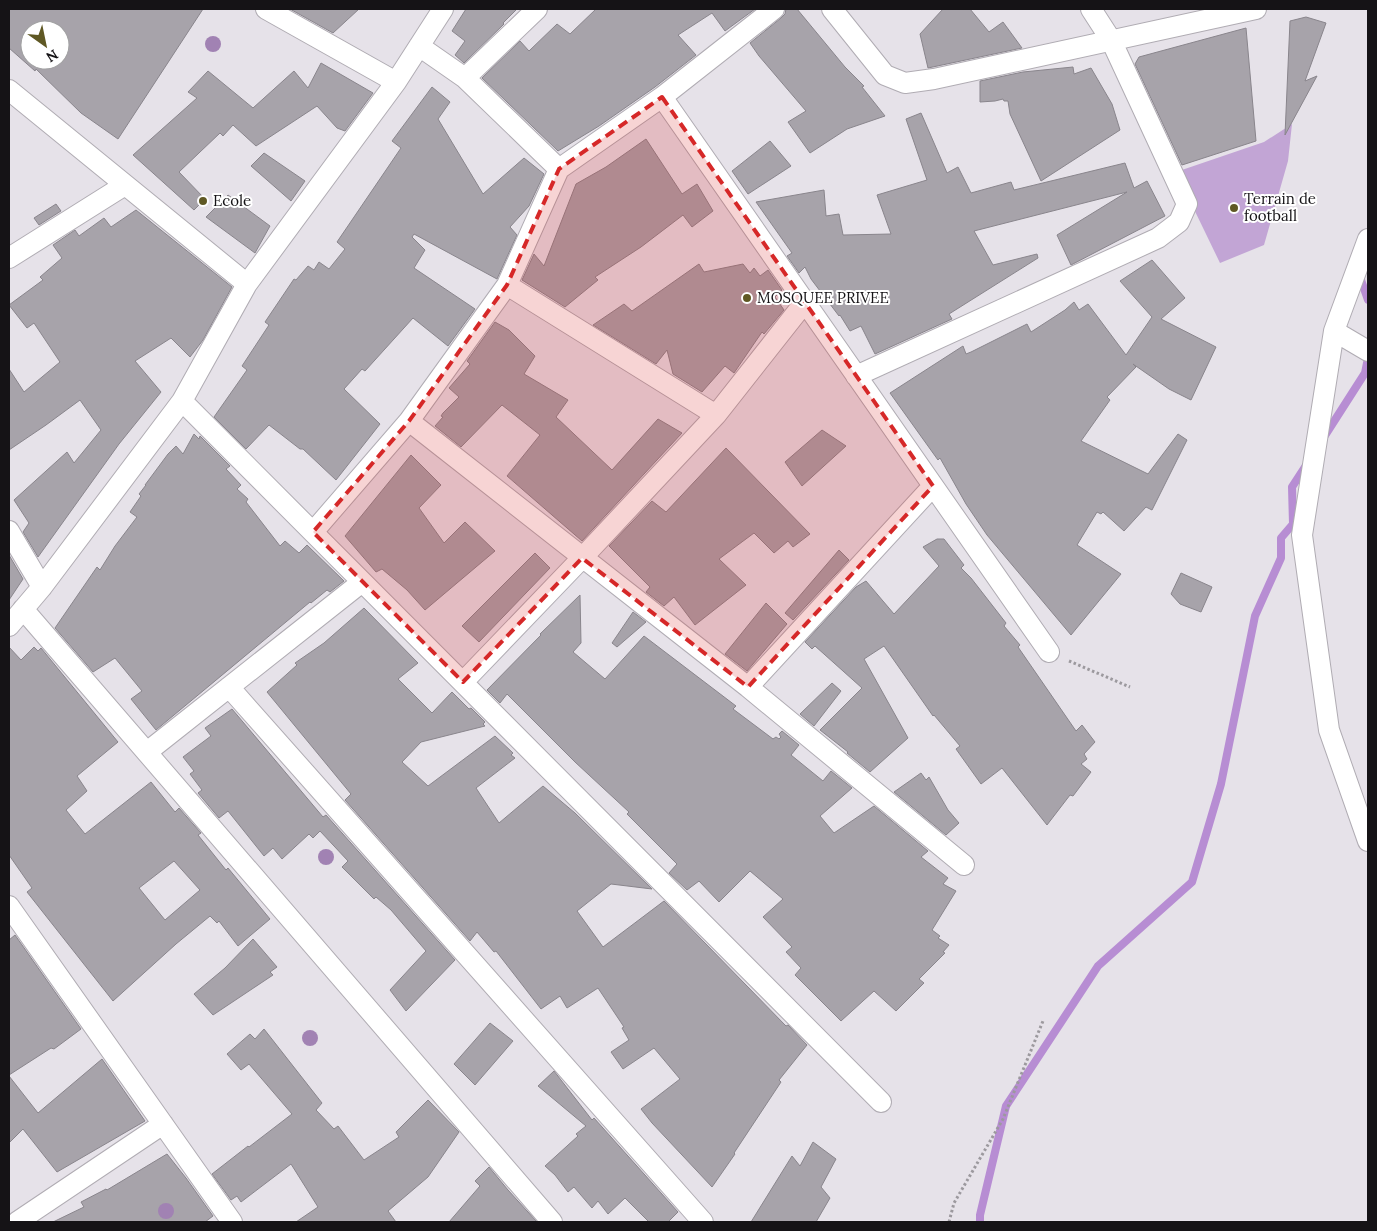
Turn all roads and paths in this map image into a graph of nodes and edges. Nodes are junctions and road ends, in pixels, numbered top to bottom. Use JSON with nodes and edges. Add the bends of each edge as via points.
{"nodes":[{"id":1,"x":266,"y":9,"type":"edge"},
{"id":2,"x":443,"y":9,"type":"edge"},
{"id":3,"x":537,"y":9,"type":"edge"},
{"id":4,"x":774,"y":9,"type":"edge"},
{"id":5,"x":832,"y":9,"type":"edge"},
{"id":6,"x":1091,"y":9,"type":"edge"},
{"id":7,"x":1256,"y":9,"type":"edge"},
{"id":8,"x":1110,"y":40,"type":"junction"},
{"id":9,"x":419,"y":46,"type":"junction"},
{"id":10,"x":465,"y":78,"type":"junction"},
{"id":11,"x":396,"y":82,"type":"junction"},
{"id":12,"x":9,"y":90,"type":"edge"},
{"id":13,"x":662,"y":97,"type":"junction"},
{"id":14,"x":559,"y":169,"type":"junction"},
{"id":15,"x":125,"y":185,"type":"junction"},
{"id":16,"x":1368,"y":239,"type":"edge"},
{"id":17,"x":9,"y":258,"type":"edge"},
{"id":18,"x":247,"y":284,"type":"junction"},
{"id":19,"x":507,"y":285,"type":"junction"},
{"id":20,"x":805,"y":302,"type":"junction"},
{"id":21,"x":1334,"y":331,"type":"junction"},
{"id":22,"x":1368,"y":351,"type":"edge"},
{"id":23,"x":856,"y":376,"type":"junction"},
{"id":24,"x":182,"y":401,"type":"junction"},
{"id":25,"x":716,"y":415,"type":"junction"},
{"id":26,"x":409,"y":421,"type":"junction"},
{"id":27,"x":933,"y":486,"type":"junction"},
{"id":28,"x":9,"y":531,"type":"edge"},
{"id":29,"x":313,"y":532,"type":"junction"},
{"id":30,"x":582,"y":558,"type":"junction"},
{"id":31,"x":362,"y":582,"type":"junction"},
{"id":32,"x":42,"y":587,"type":"junction"},
{"id":33,"x":23,"y":609,"type":"junction"},
{"id":34,"x":9,"y":626,"type":"edge"},
{"id":35,"x":1048,"y":652,"type":"joint"},
{"id":36,"x":463,"y":682,"type":"junction"},
{"id":37,"x":229,"y":687,"type":"junction"},
{"id":38,"x":748,"y":687,"type":"junction"},
{"id":39,"x":1130,"y":687,"type":"dead end"},
{"id":40,"x":147,"y":752,"type":"junction"},
{"id":41,"x":1368,"y":841,"type":"edge"},
{"id":42,"x":964,"y":865,"type":"dead end"},
{"id":43,"x":9,"y":906,"type":"edge"},
{"id":44,"x":1043,"y":1021,"type":"dead end"},
{"id":45,"x":881,"y":1102,"type":"dead end"},
{"id":46,"x":163,"y":1124,"type":"junction"},
{"id":47,"x":17,"y":1222,"type":"edge"},
{"id":48,"x":232,"y":1222,"type":"edge"},
{"id":49,"x":552,"y":1222,"type":"edge"},
{"id":50,"x":703,"y":1222,"type":"edge"},
{"id":51,"x":949,"y":1222,"type":"edge"}],
"edges":[{"from":1,"to":11,"type":"street"},
{"from":2,"to":9,"type":"street"},
{"from":3,"to":10,"type":"street"},
{"from":4,"to":13,"type":"street"},
{"from":5,"to":8,"type":"street","via":[[885,75],[905,83]]},
{"from":6,"to":8,"type":"street"},
{"from":7,"to":8,"type":"street"},
{"from":8,"to":23,"type":"street","via":[[1187,204],[1179,222],[1158,238]]},
{"from":9,"to":10,"type":"street"},
{"from":9,"to":11,"type":"street"},
{"from":10,"to":14,"type":"street"},
{"from":11,"to":18,"type":"street"},
{"from":12,"to":15,"type":"street"},
{"from":13,"to":14,"type":"street"},
{"from":13,"to":20,"type":"street"},
{"from":14,"to":19,"type":"street"},
{"from":15,"to":17,"type":"street"},
{"from":15,"to":18,"type":"street"},
{"from":16,"to":21,"type":"street"},
{"from":18,"to":24,"type":"street"},
{"from":19,"to":25,"type":"street"},
{"from":19,"to":26,"type":"street"},
{"from":20,"to":23,"type":"street"},
{"from":20,"to":25,"type":"street"},
{"from":21,"to":22,"type":"street"},
{"from":21,"to":41,"type":"street","via":[[1302,535],[1329,730]]},
{"from":23,"to":27,"type":"street"},
{"from":24,"to":29,"type":"street"},
{"from":24,"to":32,"type":"street"},
{"from":25,"to":30,"type":"street"},
{"from":26,"to":29,"type":"street"},
{"from":26,"to":30,"type":"street"},
{"from":27,"to":35,"type":"street"},
{"from":27,"to":38,"type":"street"},
{"from":28,"to":32,"type":"street"},
{"from":29,"to":31,"type":"street"},
{"from":30,"to":36,"type":"street"},
{"from":30,"to":38,"type":"street"},
{"from":31,"to":36,"type":"street"},
{"from":31,"to":37,"type":"street"},
{"from":32,"to":33,"type":"street"},
{"from":33,"to":34,"type":"street"},
{"from":33,"to":40,"type":"street"},
{"from":35,"to":39,"type":"path"},
{"from":36,"to":45,"type":"street"},
{"from":37,"to":40,"type":"street"},
{"from":37,"to":50,"type":"street"},
{"from":38,"to":42,"type":"street"},
{"from":40,"to":49,"type":"street"},
{"from":43,"to":46,"type":"street"},
{"from":44,"to":51,"type":"path","via":[[1003,1119],[954,1203]]},
{"from":46,"to":47,"type":"street"},
{"from":46,"to":48,"type":"street"}]}
